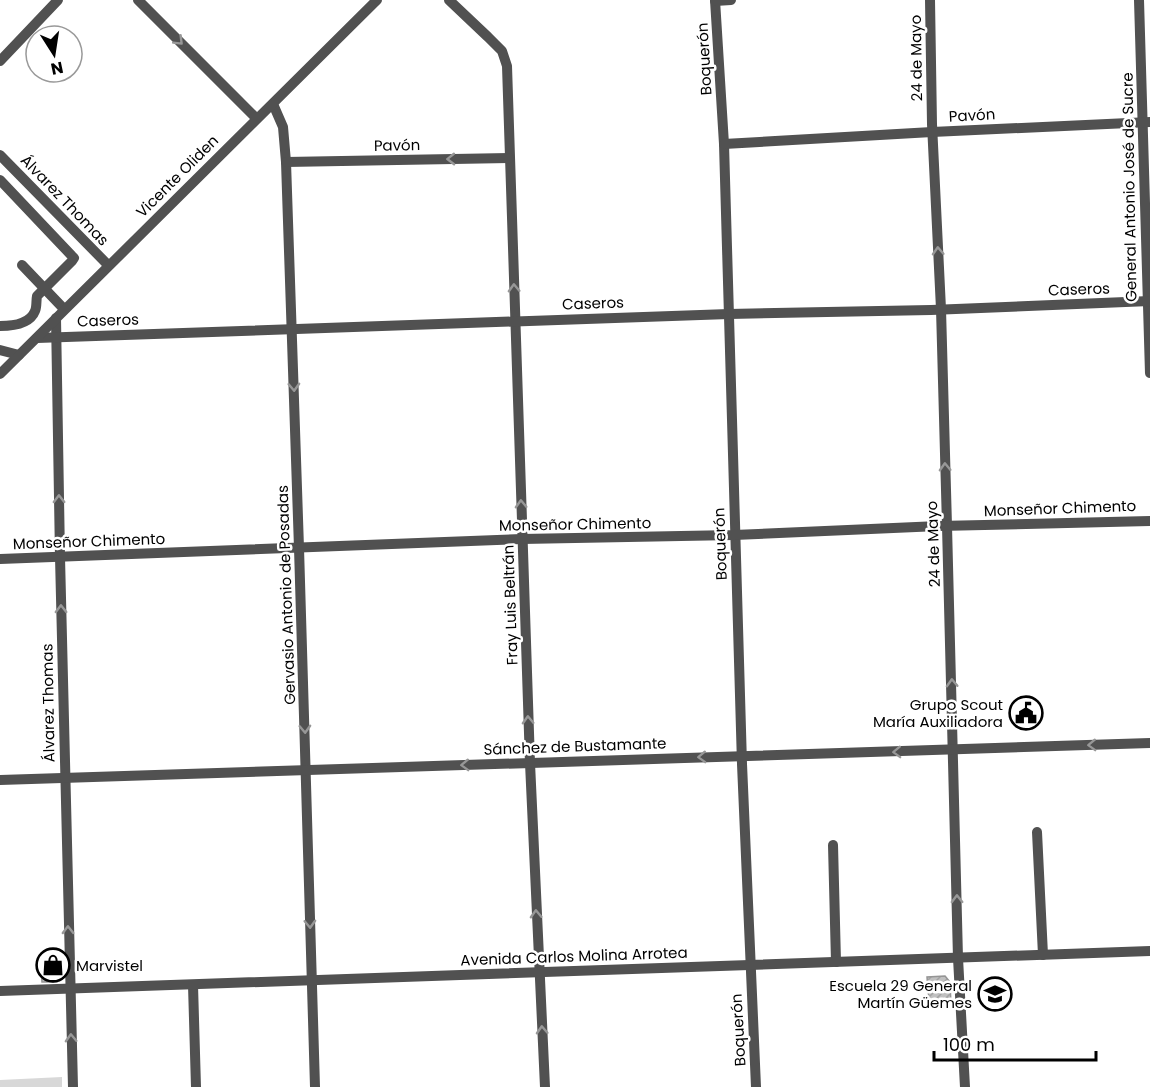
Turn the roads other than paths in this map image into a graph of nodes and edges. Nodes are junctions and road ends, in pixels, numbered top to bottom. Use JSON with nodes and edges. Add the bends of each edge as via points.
{"nodes":[{"id":1,"x":58,"y":0,"type":"edge"},
{"id":2,"x":138,"y":0,"type":"edge"},
{"id":3,"x":377,"y":0,"type":"edge"},
{"id":4,"x":449,"y":0,"type":"edge"},
{"id":5,"x":715,"y":0,"type":"edge"},
{"id":6,"x":731,"y":0,"type":"edge"},
{"id":7,"x":930,"y":0,"type":"edge"},
{"id":8,"x":1139,"y":0,"type":"edge"},
{"id":9,"x":0,"y":61,"type":"edge"},
{"id":10,"x":273,"y":104,"type":"junction"},
{"id":11,"x":256,"y":118,"type":"junction"},
{"id":12,"x":1147,"y":122,"type":"edge"},
{"id":13,"x":932,"y":132,"type":"junction"},
{"id":14,"x":724,"y":144,"type":"junction"},
{"id":15,"x":0,"y":155,"type":"edge"},
{"id":16,"x":509,"y":158,"type":"junction"},
{"id":17,"x":286,"y":162,"type":"junction"},
{"id":18,"x":0,"y":180,"type":"edge"},
{"id":19,"x":22,"y":265,"type":"dead end"},
{"id":20,"x":108,"y":266,"type":"junction"},
{"id":21,"x":44,"y":289,"type":"junction"},
{"id":22,"x":1149,"y":301,"type":"edge"},
{"id":23,"x":941,"y":309,"type":"junction"},
{"id":24,"x":60,"y":314,"type":"junction"},
{"id":25,"x":729,"y":314,"type":"junction"},
{"id":26,"x":515,"y":321,"type":"junction"},
{"id":27,"x":0,"y":326,"type":"edge"},
{"id":28,"x":292,"y":329,"type":"junction"},
{"id":29,"x":57,"y":336,"type":"junction"},
{"id":30,"x":38,"y":338,"type":"junction"},
{"id":31,"x":0,"y":350,"type":"edge"},
{"id":32,"x":19,"y":355,"type":"junction"},
{"id":33,"x":1150,"y":373,"type":"edge"},
{"id":34,"x":0,"y":374,"type":"edge"},
{"id":35,"x":1150,"y":521,"type":"edge"},
{"id":36,"x":947,"y":526,"type":"junction"},
{"id":37,"x":734,"y":535,"type":"junction"},
{"id":38,"x":522,"y":540,"type":"junction"},
{"id":39,"x":299,"y":548,"type":"junction"},
{"id":40,"x":60,"y":557,"type":"junction"},
{"id":41,"x":0,"y":559,"type":"edge"},
{"id":42,"x":1150,"y":743,"type":"edge"},
{"id":43,"x":954,"y":750,"type":"junction"},
{"id":44,"x":742,"y":756,"type":"junction"},
{"id":45,"x":530,"y":763,"type":"junction"},
{"id":46,"x":306,"y":770,"type":"junction"},
{"id":47,"x":65,"y":777,"type":"junction"},
{"id":48,"x":0,"y":780,"type":"edge"},
{"id":49,"x":1037,"y":832,"type":"dead end"},
{"id":50,"x":833,"y":845,"type":"dead end"},
{"id":51,"x":1150,"y":951,"type":"edge"},
{"id":52,"x":1043,"y":955,"type":"junction"},
{"id":53,"x":958,"y":958,"type":"junction"},
{"id":54,"x":836,"y":962,"type":"junction"},
{"id":55,"x":750,"y":965,"type":"junction"},
{"id":56,"x":539,"y":973,"type":"junction"},
{"id":57,"x":312,"y":981,"type":"junction"},
{"id":58,"x":193,"y":985,"type":"junction"},
{"id":59,"x":69,"y":989,"type":"junction"},
{"id":60,"x":0,"y":992,"type":"edge"},
{"id":61,"x":73,"y":1087,"type":"edge"},
{"id":62,"x":196,"y":1087,"type":"edge"},
{"id":63,"x":315,"y":1087,"type":"edge"},
{"id":64,"x":545,"y":1087,"type":"edge"},
{"id":65,"x":756,"y":1087,"type":"edge"},
{"id":66,"x":964,"y":1087,"type":"edge"}],
"edges":[{"from":1,"to":9,"type":"street"},
{"from":2,"to":11,"type":"street","one_way":true},
{"from":3,"to":10,"type":"street","name":"Vicente Oliden"},
{"from":4,"to":16,"type":"street","name":"Fray Luis Beltrán","via":[[502,51],[507,66]]},
{"from":5,"to":6,"type":"street"},
{"from":5,"to":14,"type":"street","name":"Boquerón"},
{"from":7,"to":13,"type":"street","name":"24 de Mayo"},
{"from":8,"to":12,"type":"street","name":"General Antonio José de Sucre"},
{"from":10,"to":11,"type":"street","name":"Vicente Oliden"},
{"from":10,"to":17,"type":"street","name":"Gervasio Antonio de Posadas","via":[[283,127]]},
{"from":11,"to":20,"type":"street","name":"Vicente Oliden"},
{"from":12,"to":13,"type":"street","name":"Pavón"},
{"from":12,"to":22,"type":"street","name":"General Antonio José de Sucre"},
{"from":13,"to":14,"type":"street","name":"Pavón"},
{"from":23,"to":13,"type":"street","name":"24 de Mayo","one_way":true},
{"from":14,"to":25,"type":"street","name":"Boquerón"},
{"from":15,"to":20,"type":"street","name":"Álvarez Thomas"},
{"from":16,"to":17,"type":"street","name":"Pavón","one_way":true},
{"from":26,"to":16,"type":"street","name":"Fray Luis Beltrán","one_way":true},
{"from":17,"to":28,"type":"street","name":"Gervasio Antonio de Posadas"},
{"from":18,"to":21,"type":"street","via":[[74,258]]},
{"from":19,"to":21,"type":"street"},
{"from":20,"to":24,"type":"street","name":"Vicente Oliden"},
{"from":21,"to":24,"type":"street"},
{"from":21,"to":27,"type":"street","via":[[37,296],[31,317],[15,325]]},
{"from":22,"to":23,"type":"street","name":"Caseros"},
{"from":22,"to":33,"type":"street","name":"General Antonio José de Sucre"},
{"from":23,"to":25,"type":"street","name":"Caseros"},
{"from":36,"to":23,"type":"street","name":"24 de Mayo","one_way":true},
{"from":24,"to":29,"type":"street","name":"Álvarez Thomas"},
{"from":24,"to":30,"type":"street","name":"Vicente Oliden"},
{"from":25,"to":26,"type":"street","name":"Caseros"},
{"from":25,"to":37,"type":"street","name":"Boquerón"},
{"from":26,"to":28,"type":"street","name":"Caseros"},
{"from":38,"to":26,"type":"street","name":"Fray Luis Beltrán","one_way":true},
{"from":28,"to":29,"type":"street","name":"Caseros"},
{"from":28,"to":39,"type":"street","name":"Gervasio Antonio de Posadas","one_way":true},
{"from":29,"to":30,"type":"street","name":"Caseros"},
{"from":40,"to":29,"type":"street","name":"Álvarez Thomas","one_way":true},
{"from":30,"to":32,"type":"street","name":"Vicente Oliden"},
{"from":31,"to":32,"type":"street"},
{"from":32,"to":34,"type":"street","name":"Vicente Oliden"},
{"from":35,"to":36,"type":"street","name":"Monseñor Chimento"},
{"from":36,"to":37,"type":"street","name":"Monseñor Chimento"},
{"from":43,"to":36,"type":"street","name":"24 de Mayo","one_way":true},
{"from":37,"to":38,"type":"street","name":"Monseñor Chimento"},
{"from":37,"to":44,"type":"street","name":"Boquerón"},
{"from":38,"to":39,"type":"street","name":"Monseñor Chimento"},
{"from":45,"to":38,"type":"street","name":"Fray Luis Beltrán","one_way":true},
{"from":39,"to":40,"type":"street","name":"Monseñor Chimento"},
{"from":39,"to":46,"type":"street","name":"Gervasio Antonio de Posadas","one_way":true},
{"from":40,"to":41,"type":"street","name":"Monseñor Chimento"},
{"from":47,"to":40,"type":"street","name":"Álvarez Thomas","one_way":true},
{"from":42,"to":43,"type":"street","name":"Sánchez de Bustamante","one_way":true},
{"from":43,"to":44,"type":"street","name":"Sánchez de Bustamante","one_way":true},
{"from":53,"to":43,"type":"street","name":"24 de Mayo","one_way":true},
{"from":44,"to":45,"type":"street","name":"Sánchez de Bustamante","one_way":true},
{"from":44,"to":55,"type":"street","name":"Boquerón"},
{"from":45,"to":46,"type":"street","name":"Sánchez de Bustamante","one_way":true},
{"from":56,"to":45,"type":"street","name":"Fray Luis Beltrán","one_way":true},
{"from":46,"to":47,"type":"street","name":"Sánchez de Bustamante"},
{"from":46,"to":57,"type":"street","name":"Gervasio Antonio de Posadas","one_way":true},
{"from":47,"to":48,"type":"street","name":"Sánchez de Bustamante"},
{"from":59,"to":47,"type":"street","name":"Álvarez Thomas","one_way":true},
{"from":49,"to":52,"type":"street"},
{"from":50,"to":54,"type":"street"},
{"from":51,"to":52,"type":"street","name":"Avenida Carlos Molina Arrotea"},
{"from":52,"to":53,"type":"street","name":"Avenida Carlos Molina Arrotea"},
{"from":53,"to":54,"type":"street","name":"Avenida Carlos Molina Arrotea"},
{"from":53,"to":66,"type":"street","name":"24 de Mayo"},
{"from":54,"to":55,"type":"street","name":"Avenida Carlos Molina Arrotea"},
{"from":55,"to":56,"type":"street","name":"Avenida Carlos Molina Arrotea"},
{"from":55,"to":65,"type":"street","name":"Boquerón"},
{"from":56,"to":57,"type":"street","name":"Avenida Carlos Molina Arrotea"},
{"from":64,"to":56,"type":"street","name":"Fray Luis Beltrán","one_way":true},
{"from":57,"to":58,"type":"street","name":"Avenida Carlos Molina Arrotea"},
{"from":57,"to":63,"type":"street","name":"Gervasio Antonio de Posadas"},
{"from":58,"to":59,"type":"street","name":"Avenida Carlos Molina Arrotea"},
{"from":58,"to":62,"type":"street"},
{"from":59,"to":60,"type":"street","name":"Avenida Carlos Molina Arrotea"},
{"from":61,"to":59,"type":"street","name":"Álvarez Thomas","one_way":true}]}
